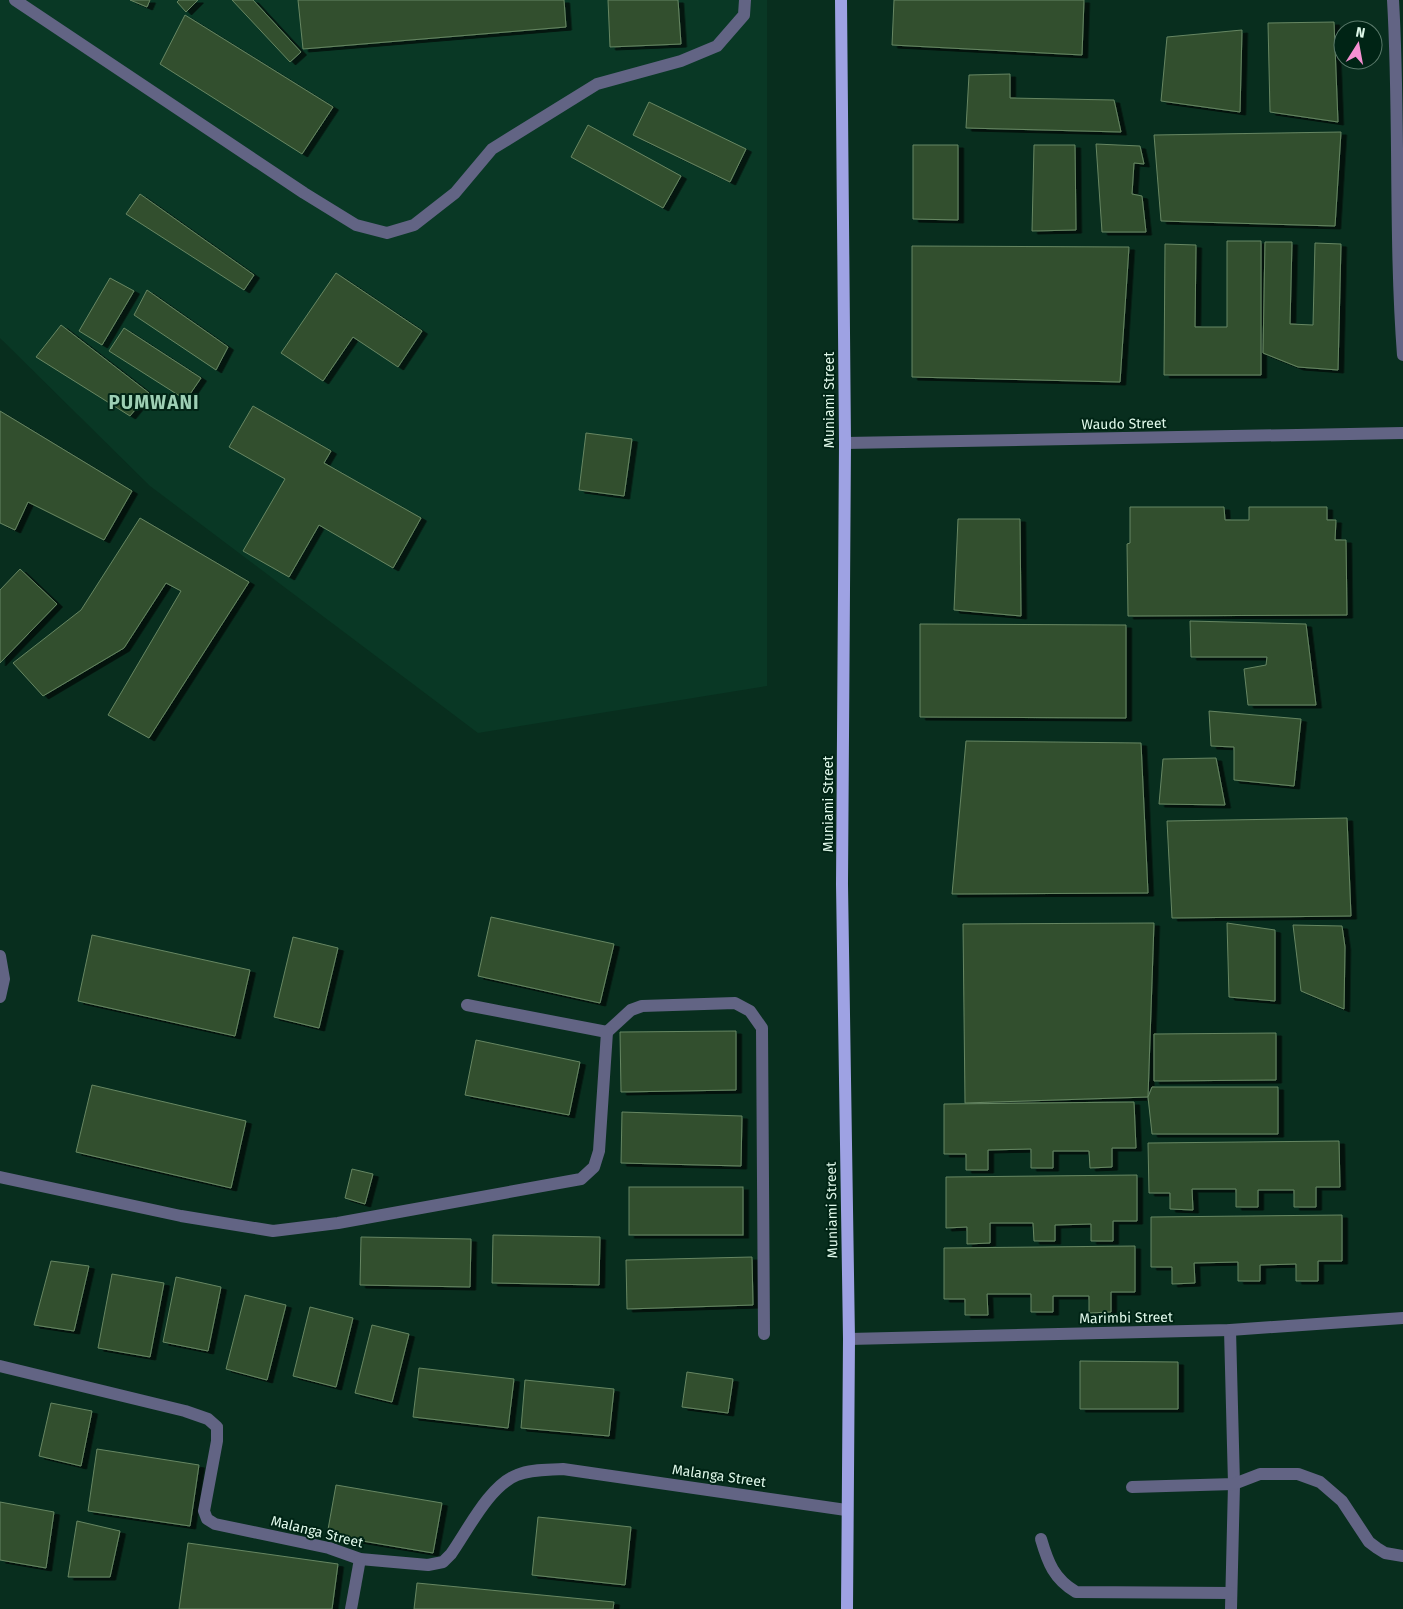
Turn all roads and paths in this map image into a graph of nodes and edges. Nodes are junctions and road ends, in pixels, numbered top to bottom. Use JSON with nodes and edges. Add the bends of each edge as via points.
{"nodes":[{"id":1,"x":15,"y":0,"type":"edge"},
{"id":2,"x":745,"y":0,"type":"edge"},
{"id":3,"x":841,"y":0,"type":"edge"},
{"id":4,"x":1393,"y":0,"type":"edge"},
{"id":5,"x":1401,"y":301,"type":"edge"},
{"id":6,"x":1403,"y":355,"type":"edge"},
{"id":7,"x":1403,"y":433,"type":"edge"},
{"id":8,"x":845,"y":443,"type":"junction"},
{"id":9,"x":0,"y":956,"type":"edge"},
{"id":10,"x":0,"y":997,"type":"edge"},
{"id":11,"x":467,"y":1005,"type":"dead end"},
{"id":12,"x":607,"y":1032,"type":"junction"},
{"id":13,"x":0,"y":1177,"type":"edge"},
{"id":14,"x":1403,"y":1318,"type":"edge"},
{"id":15,"x":1230,"y":1330,"type":"junction"},
{"id":16,"x":764,"y":1334,"type":"dead end"},
{"id":17,"x":849,"y":1339,"type":"junction"},
{"id":18,"x":0,"y":1366,"type":"edge"},
{"id":19,"x":1234,"y":1484,"type":"junction"},
{"id":20,"x":1132,"y":1487,"type":"dead end"},
{"id":21,"x":846,"y":1510,"type":"junction"},
{"id":22,"x":1041,"y":1539,"type":"dead end"},
{"id":23,"x":1403,"y":1556,"type":"edge"},
{"id":24,"x":360,"y":1560,"type":"junction"},
{"id":25,"x":1231,"y":1593,"type":"junction"},
{"id":26,"x":351,"y":1609,"type":"edge"},
{"id":27,"x":847,"y":1609,"type":"edge"},
{"id":28,"x":1231,"y":1609,"type":"edge"}],
"edges":[{"from":1,"to":2,"type":"street","via":[[319,202],[356,225],[387,233],[414,225],[455,193],[492,149],[597,84],[681,61],[717,46],[744,15]]},
{"from":3,"to":8,"type":"main road","name":"Muniami Street"},
{"from":4,"to":5,"type":"street"},
{"from":5,"to":6,"type":"street"},
{"from":7,"to":8,"type":"street","name":"Waudo Street"},
{"from":8,"to":17,"type":"main road","name":"Muniami Street","via":[[842,884]]},
{"from":9,"to":10,"type":"street","via":[[4,980]]},
{"from":11,"to":12,"type":"street"},
{"from":12,"to":13,"type":"street","via":[[599,1151],[594,1166],[581,1179],[338,1223],[273,1231],[181,1216]]},
{"from":12,"to":16,"type":"street","via":[[631,1010],[642,1006],[735,1003],[750,1011],[762,1028]]},
{"from":14,"to":15,"type":"street","name":"Marimbi Street"},
{"from":15,"to":17,"type":"street","name":"Marimbi Street"},
{"from":15,"to":19,"type":"street"},
{"from":17,"to":21,"type":"main road","name":"Muniami Street"},
{"from":18,"to":24,"type":"street","name":"Malanga Street","via":[[208,1419],[217,1426],[217,1441],[204,1511],[207,1519],[215,1524],[329,1548]]},
{"from":19,"to":20,"type":"street"},
{"from":19,"to":23,"type":"street","via":[[1260,1474],[1298,1474],[1320,1482],[1342,1501],[1369,1542],[1385,1553]]},
{"from":19,"to":25,"type":"street"},
{"from":21,"to":24,"type":"street","name":"Malanga Street","via":[[563,1469],[536,1470],[517,1475],[498,1486],[443,1562],[428,1565]]},
{"from":21,"to":27,"type":"main road","name":"Muniami Street"},
{"from":22,"to":25,"type":"street","via":[[1048,1562],[1058,1579],[1076,1592]]},
{"from":24,"to":26,"type":"street"},
{"from":25,"to":28,"type":"street"}]}
